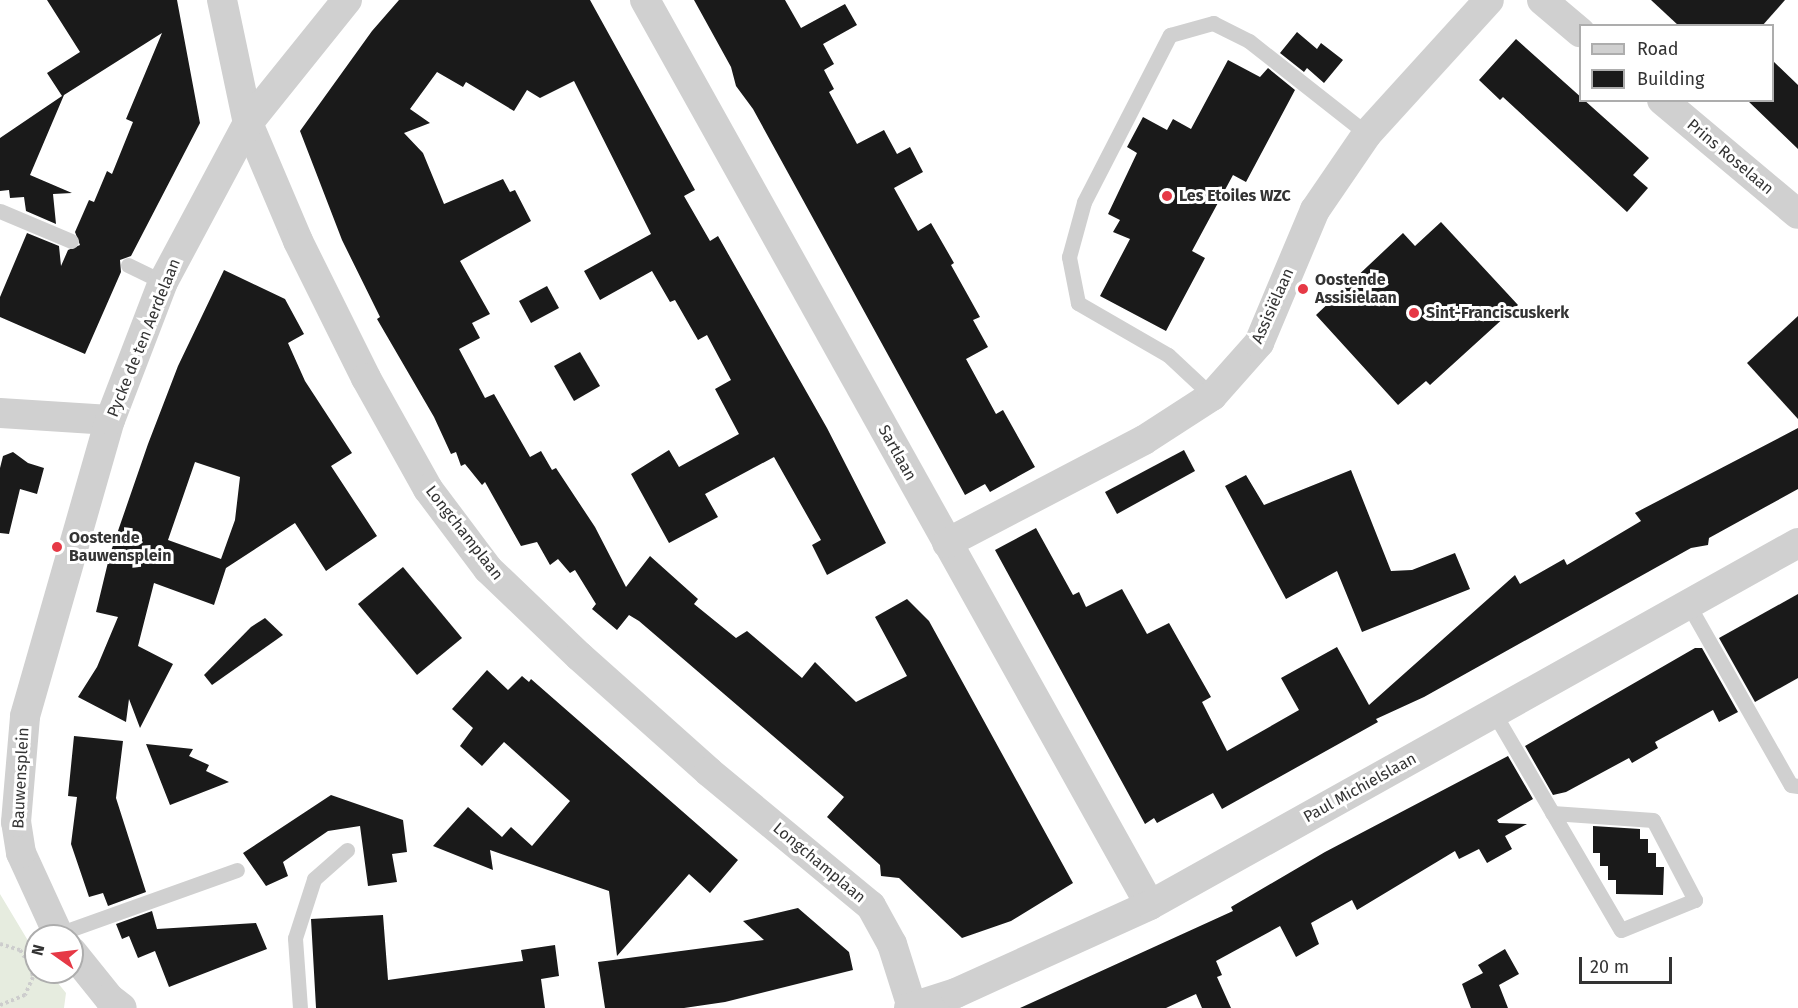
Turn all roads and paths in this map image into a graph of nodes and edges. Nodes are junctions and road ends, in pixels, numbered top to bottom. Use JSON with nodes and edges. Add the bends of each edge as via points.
{"nodes":[{"id":1,"x":222,"y":0,"type":"edge"},
{"id":2,"x":347,"y":0,"type":"edge"},
{"id":3,"x":645,"y":0,"type":"edge"},
{"id":4,"x":1489,"y":0,"type":"edge"},
{"id":5,"x":1542,"y":0,"type":"edge"},
{"id":6,"x":1579,"y":30,"type":"edge"},
{"id":7,"x":1664,"y":102,"type":"edge"},
{"id":8,"x":248,"y":123,"type":"junction"},
{"id":9,"x":1366,"y":134,"type":"junction"},
{"id":10,"x":0,"y":211,"type":"edge"},
{"id":11,"x":1798,"y":214,"type":"edge"},
{"id":12,"x":71,"y":241,"type":"dead end"},
{"id":13,"x":128,"y":265,"type":"dead end"},
{"id":14,"x":163,"y":282,"type":"junction"},
{"id":15,"x":1212,"y":396,"type":"junction"},
{"id":16,"x":0,"y":413,"type":"edge"},
{"id":17,"x":110,"y":420,"type":"junction"},
{"id":18,"x":947,"y":543,"type":"junction"},
{"id":19,"x":1798,"y":543,"type":"edge"},
{"id":20,"x":1688,"y":604,"type":"junction"},
{"id":21,"x":1494,"y":713,"type":"junction"},
{"id":22,"x":25,"y":716,"type":"junction"},
{"id":23,"x":0,"y":738,"type":"edge"},
{"id":24,"x":1798,"y":786,"type":"edge"},
{"id":25,"x":1552,"y":813,"type":"junction"},
{"id":26,"x":347,"y":850,"type":"dead end"},
{"id":27,"x":237,"y":870,"type":"dead end"},
{"id":28,"x":1150,"y":905,"type":"junction"},
{"id":29,"x":55,"y":924,"type":"edge"},
{"id":30,"x":84,"y":932,"type":"edge"},
{"id":31,"x":0,"y":944,"type":"edge"},
{"id":32,"x":24,"y":956,"type":"edge"},
{"id":33,"x":84,"y":967,"type":"edge"},
{"id":34,"x":30,"y":984,"type":"edge"},
{"id":35,"x":962,"y":1000,"type":"edge"},
{"id":36,"x":17,"y":1001,"type":"junction"},
{"id":37,"x":0,"y":1005,"type":"edge"},
{"id":38,"x":16,"y":1008,"type":"edge"},
{"id":39,"x":122,"y":1008,"type":"edge"},
{"id":40,"x":300,"y":1008,"type":"edge"},
{"id":41,"x":911,"y":1008,"type":"edge"}],
"edges":[{"from":1,"to":8,"type":"street","name":"Longchamplaan"},
{"from":2,"to":8,"type":"street","name":"Pycke de ten Aerdelaan"},
{"from":3,"to":18,"type":"street","name":"Sartlaan"},
{"from":4,"to":9,"type":"street","name":"Assisiëlaan"},
{"from":5,"to":6,"type":"street"},
{"from":7,"to":11,"type":"street","name":"Prins Roselaan"},
{"from":8,"to":14,"type":"street","name":"Pycke de ten Aerdelaan"},
{"from":8,"to":41,"type":"street","name":"Longchamplaan","via":[[298,241],[366,378],[428,489],[488,569],[579,656],[709,772],[871,906],[892,944]]},
{"from":9,"to":15,"type":"street","name":"Assisiëlaan","via":[[1315,210],[1259,343]]},
{"from":9,"to":15,"type":"lane","via":[[1249,41],[1213,24],[1170,35],[1084,202],[1070,257],[1078,303],[1168,356]]},
{"from":10,"to":12,"type":"lane"},
{"from":13,"to":14,"type":"lane"},
{"from":14,"to":17,"type":"street","name":"Pycke de ten Aerdelaan"},
{"from":15,"to":18,"type":"street","name":"Assisiëlaan","via":[[1144,440]]},
{"from":16,"to":17,"type":"street"},
{"from":17,"to":22,"type":"street","name":"Pycke de ten Aerdelaan"},
{"from":18,"to":28,"type":"street","name":"Sartlaan"},
{"from":19,"to":20,"type":"street","name":"Paul Michielslaan"},
{"from":20,"to":21,"type":"street","name":"Paul Michielslaan"},
{"from":20,"to":24,"type":"lane","via":[[1791,785]]},
{"from":21,"to":25,"type":"lane"},
{"from":21,"to":28,"type":"street","name":"Paul Michielslaan"},
{"from":22,"to":23,"type":"street","name":"Bauwensplein"},
{"from":22,"to":29,"type":"street","name":"Bauwensplein","via":[[16,822],[21,853]]},
{"from":25,"to":25,"type":"lane","via":[[1653,820],[1695,900],[1621,930]]},
{"from":26,"to":40,"type":"lane","via":[[314,879],[295,938]]},
{"from":27,"to":30,"type":"lane"},
{"from":28,"to":35,"type":"street","name":"Paul Michielslaan"},
{"from":31,"to":32,"type":"path","via":[[20,950]]},
{"from":33,"to":39,"type":"street","name":"Bauwensplein"},
{"from":34,"to":36,"type":"path"},
{"from":35,"to":41,"type":"street","name":"Paul Michielslaan"},
{"from":36,"to":37,"type":"path"},
{"from":36,"to":38,"type":"path"}]}
